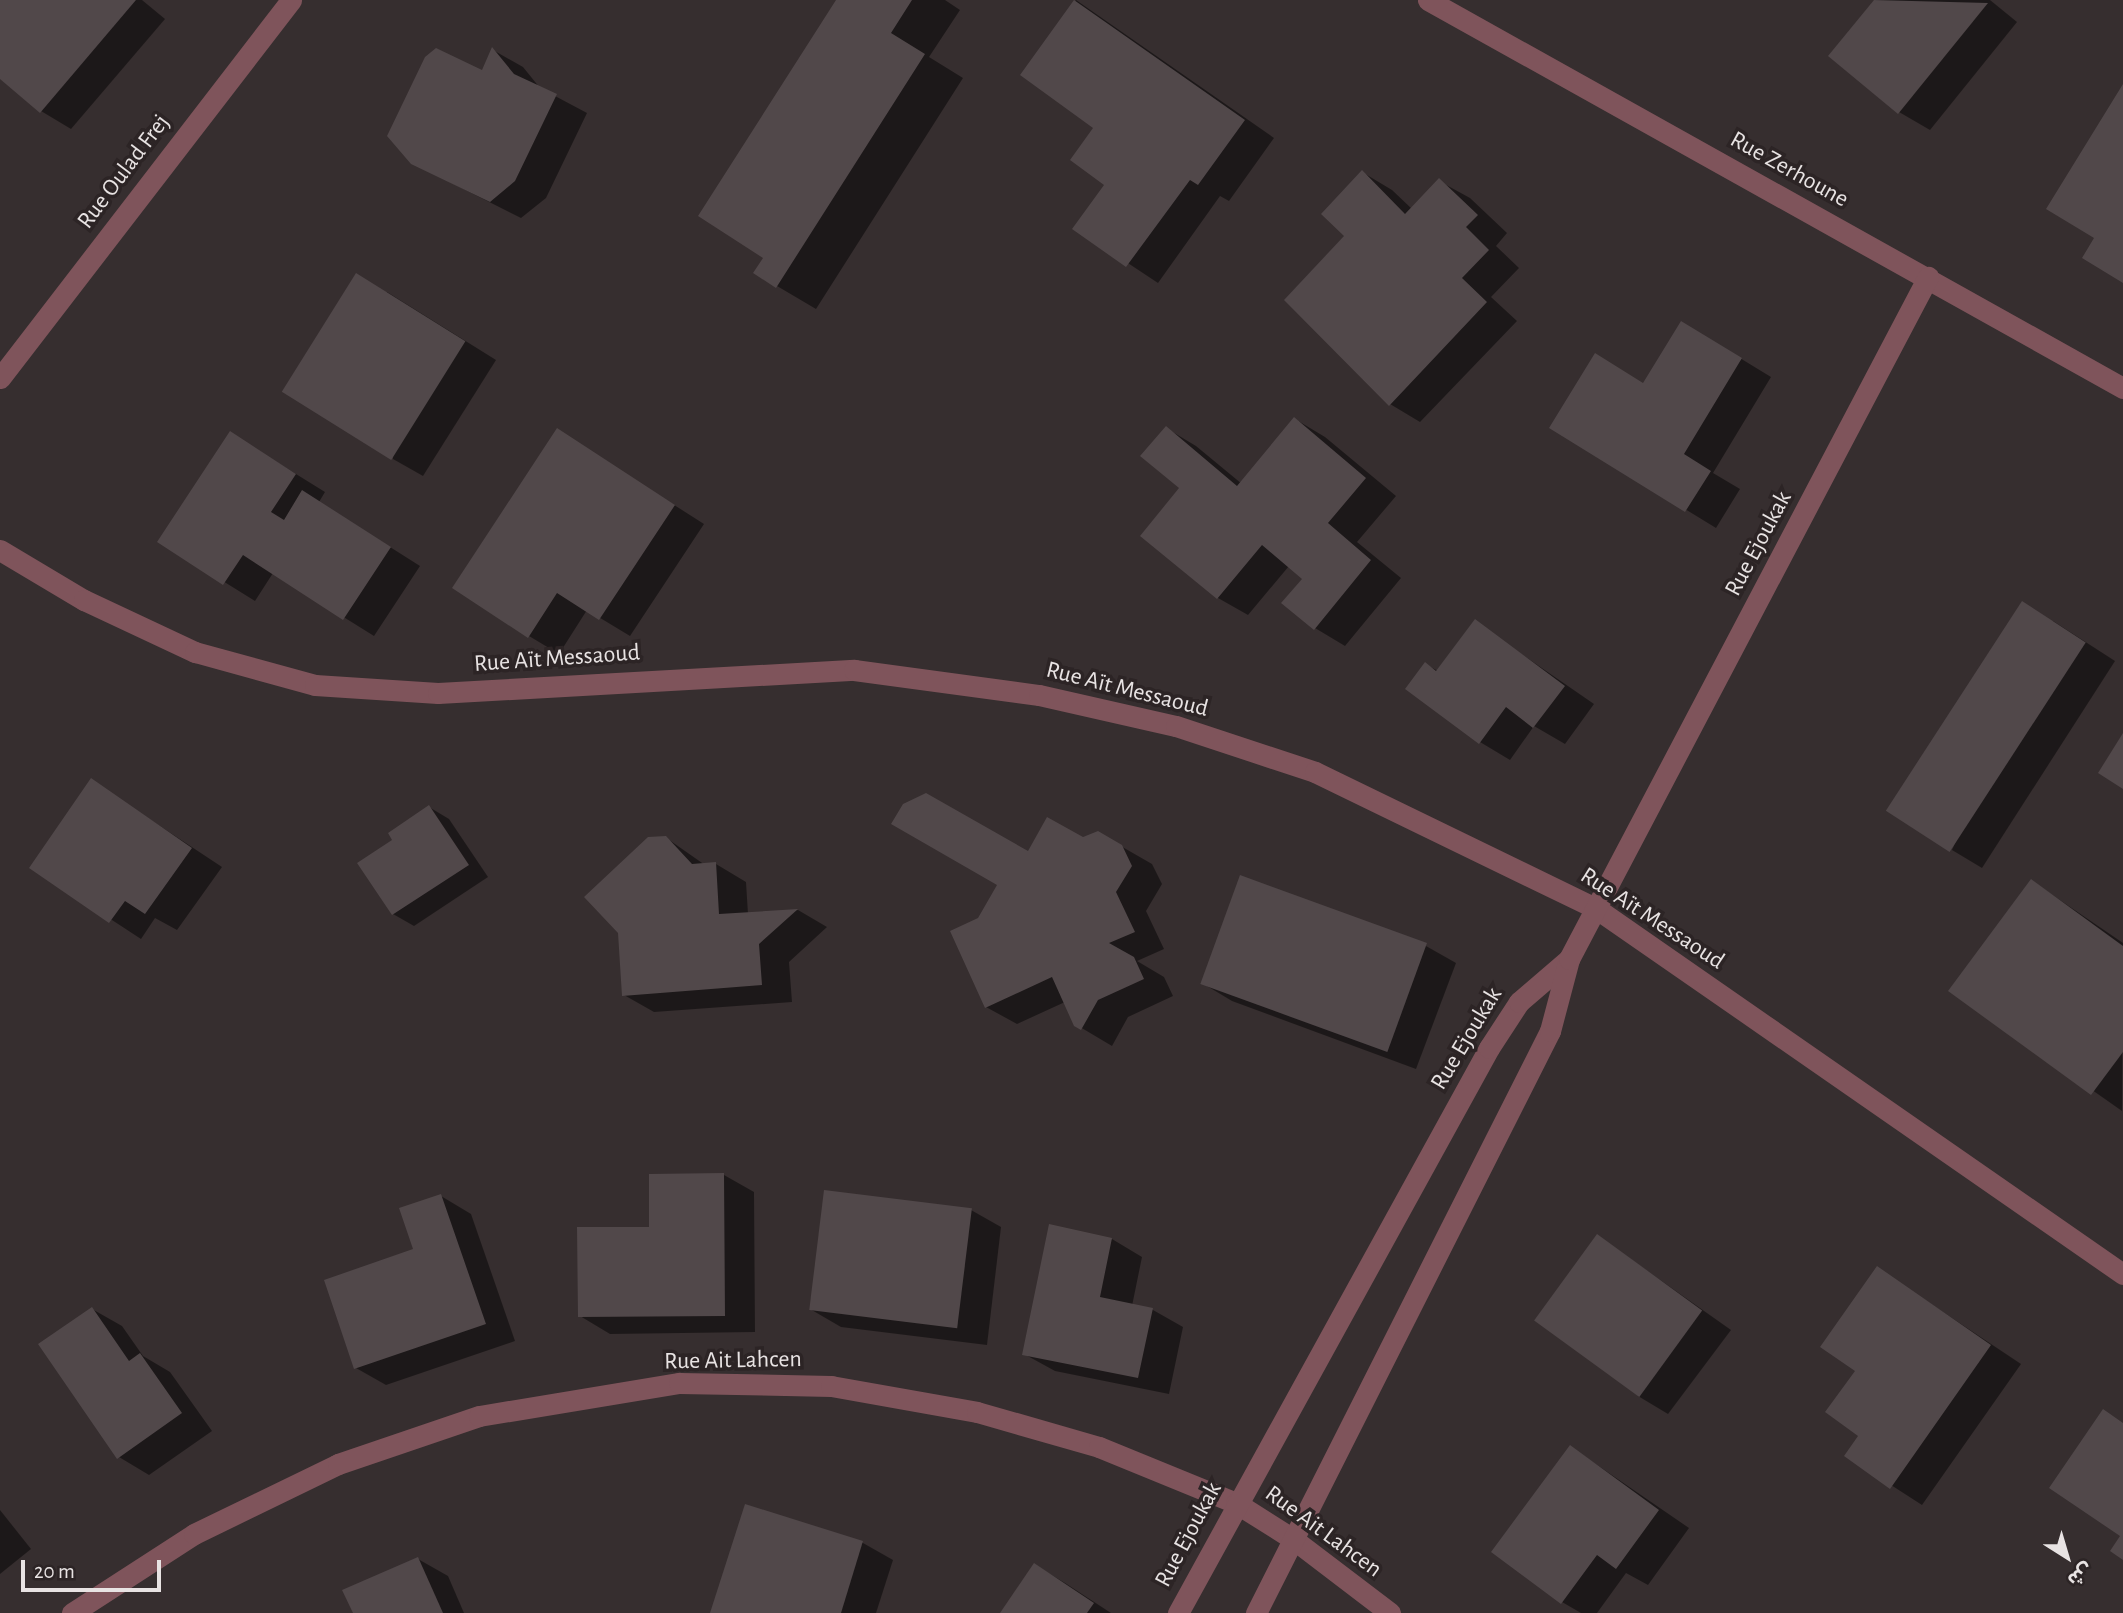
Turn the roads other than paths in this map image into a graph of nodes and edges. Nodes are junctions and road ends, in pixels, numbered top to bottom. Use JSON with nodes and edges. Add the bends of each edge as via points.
{"nodes":[{"id":1,"x":291,"y":0,"type":"edge"},
{"id":2,"x":1428,"y":0,"type":"edge"},
{"id":3,"x":1928,"y":278,"type":"junction"},
{"id":4,"x":0,"y":377,"type":"edge"},
{"id":5,"x":2123,"y":388,"type":"edge"},
{"id":6,"x":0,"y":550,"type":"edge"},
{"id":7,"x":1597,"y":909,"type":"junction"},
{"id":8,"x":1569,"y":959,"type":"junction"},
{"id":9,"x":2123,"y":1274,"type":"edge"},
{"id":10,"x":1236,"y":1503,"type":"junction"},
{"id":11,"x":1293,"y":1539,"type":"junction"},
{"id":12,"x":72,"y":1613,"type":"edge"},
{"id":13,"x":1178,"y":1613,"type":"edge"},
{"id":14,"x":1256,"y":1613,"type":"edge"},
{"id":15,"x":1390,"y":1613,"type":"edge"}],
"edges":[{"from":1,"to":4,"type":"street","name":"Rue Oulad Frej"},
{"from":2,"to":3,"type":"street","name":"Rue Zerhoune"},
{"from":3,"to":5,"type":"street","name":"Rue Zerhoune"},
{"from":3,"to":7,"type":"street","name":"Rue Ejoukak"},
{"from":6,"to":7,"type":"street","name":"Rue Aït Messaoud","via":[[84,600],[195,652],[314,685],[438,693],[854,670],[1039,695],[1176,726],[1315,772]]},
{"from":7,"to":8,"type":"street","name":"Rue Ejoukak"},
{"from":7,"to":9,"type":"street","name":"Rue Aït Messaoud"},
{"from":8,"to":10,"type":"street","name":"Rue Ejoukak","via":[[1519,1002],[1489,1048]]},
{"from":8,"to":11,"type":"street","via":[[1550,1031]]},
{"from":10,"to":11,"type":"street","name":"Rue Ait Lahcen"},
{"from":10,"to":12,"type":"street","name":"Rue Ait Lahcen","via":[[1099,1447],[977,1412],[831,1386],[679,1383],[479,1416],[338,1464],[194,1534]]},
{"from":10,"to":13,"type":"street","name":"Rue Ejoukak"},
{"from":11,"to":14,"type":"street"},
{"from":11,"to":15,"type":"street","name":"Rue Ait Lahcen"}]}
